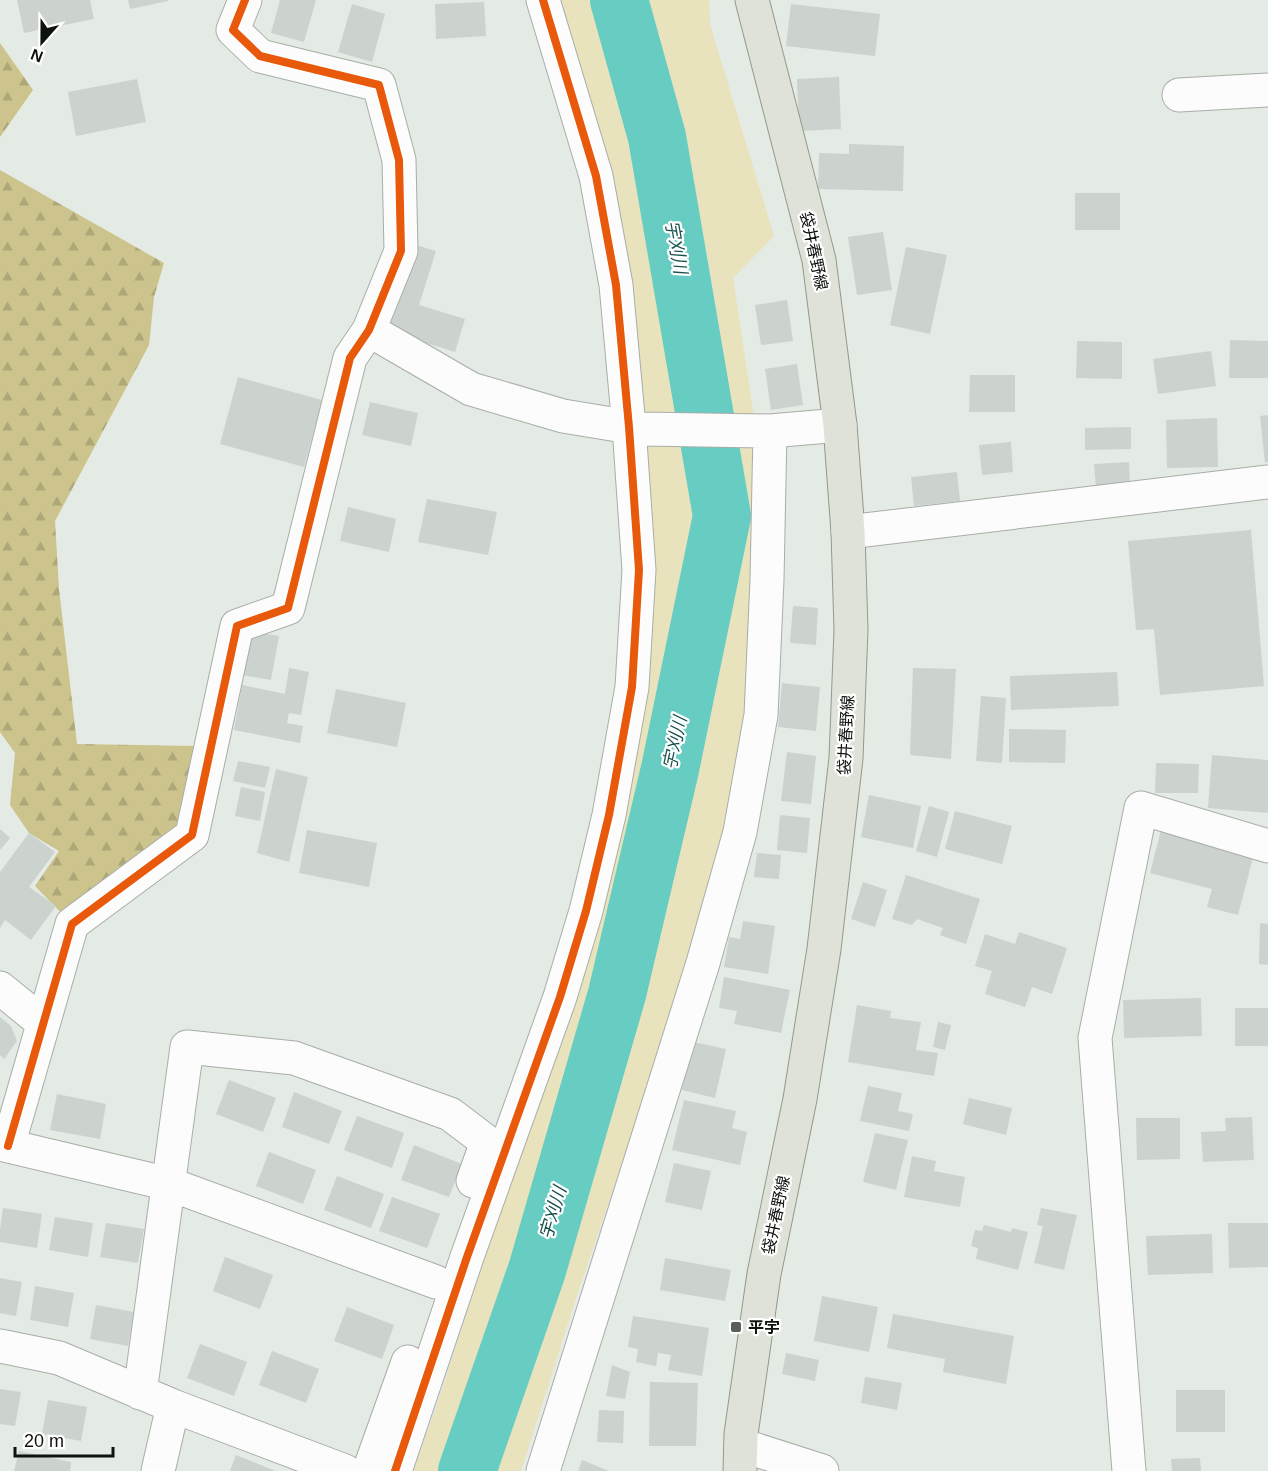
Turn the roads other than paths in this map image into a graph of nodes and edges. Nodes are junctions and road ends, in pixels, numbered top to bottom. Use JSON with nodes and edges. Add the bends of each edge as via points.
{"nodes":[{"id":1,"x":245,"y":0,"type":"edge"},
{"id":2,"x":543,"y":0,"type":"edge"},
{"id":3,"x":752,"y":0,"type":"edge"},
{"id":4,"x":1268,"y":90,"type":"edge"},
{"id":5,"x":1179,"y":94,"type":"dead end"},
{"id":6,"x":369,"y":330,"type":"junction"},
{"id":7,"x":840,"y":425,"type":"junction"},
{"id":8,"x":636,"y":428,"type":"junction"},
{"id":9,"x":770,"y":430,"type":"junction"},
{"id":10,"x":1268,"y":482,"type":"edge"},
{"id":11,"x":849,"y":532,"type":"junction"},
{"id":12,"x":1268,"y":846,"type":"edge"},
{"id":13,"x":0,"y":988,"type":"edge"},
{"id":14,"x":43,"y":1023,"type":"junction"},
{"id":15,"x":4,"y":1145,"type":"edge"},
{"id":16,"x":169,"y":1184,"type":"junction"},
{"id":17,"x":436,"y":1282,"type":"junction"},
{"id":18,"x":0,"y":1346,"type":"edge"},
{"id":19,"x":140,"y":1393,"type":"junction"},
{"id":20,"x":172,"y":1406,"type":"junction"},
{"id":21,"x":740,"y":1458,"type":"edge"},
{"id":22,"x":158,"y":1471,"type":"edge"},
{"id":23,"x":345,"y":1471,"type":"edge"},
{"id":24,"x":369,"y":1471,"type":"edge"},
{"id":25,"x":395,"y":1471,"type":"edge"},
{"id":26,"x":543,"y":1471,"type":"edge"},
{"id":27,"x":822,"y":1471,"type":"edge"},
{"id":28,"x":1129,"y":1471,"type":"edge"}],
"edges":[{"from":1,"to":6,"type":"street","via":[[233,30],[260,56],[379,85],[399,160],[401,251]]},
{"from":2,"to":8,"type":"street","via":[[596,176]]},
{"from":3,"to":7,"type":"main road","name":"袋井春野線","via":[[819,260]]},
{"from":4,"to":5,"type":"street"},
{"from":6,"to":8,"type":"street","via":[[471,389],[563,416]]},
{"from":6,"to":14,"type":"street","via":[[351,358],[288,608],[237,626],[192,835],[72,924]]},
{"from":7,"to":9,"type":"street"},
{"from":7,"to":11,"type":"main road","name":"袋井春野線"},
{"from":8,"to":9,"type":"street"},
{"from":8,"to":25,"type":"street","via":[[639,577],[632,687],[609,815],[560,997]]},
{"from":9,"to":26,"type":"street","via":[[761,715],[740,832]]},
{"from":10,"to":11,"type":"street"},
{"from":11,"to":21,"type":"main road","name":"袋井春野線","via":[[851,630],[846,759],[824,949],[800,1099],[764,1274]]},
{"from":12,"to":28,"type":"street","via":[[1141,808],[1095,1038]]},
{"from":13,"to":14,"type":"street"},
{"from":14,"to":15,"type":"street"},
{"from":15,"to":16,"type":"street"},
{"from":16,"to":17,"type":"street"},
{"from":16,"to":17,"type":"street","via":[[187,1047],[294,1058],[450,1114],[487,1142]]},
{"from":16,"to":19,"type":"street"},
{"from":17,"to":24,"type":"street"},
{"from":18,"to":19,"type":"street","via":[[59,1358]]},
{"from":19,"to":20,"type":"street"},
{"from":20,"to":22,"type":"street"},
{"from":20,"to":23,"type":"street"},
{"from":21,"to":27,"type":"street"}]}
